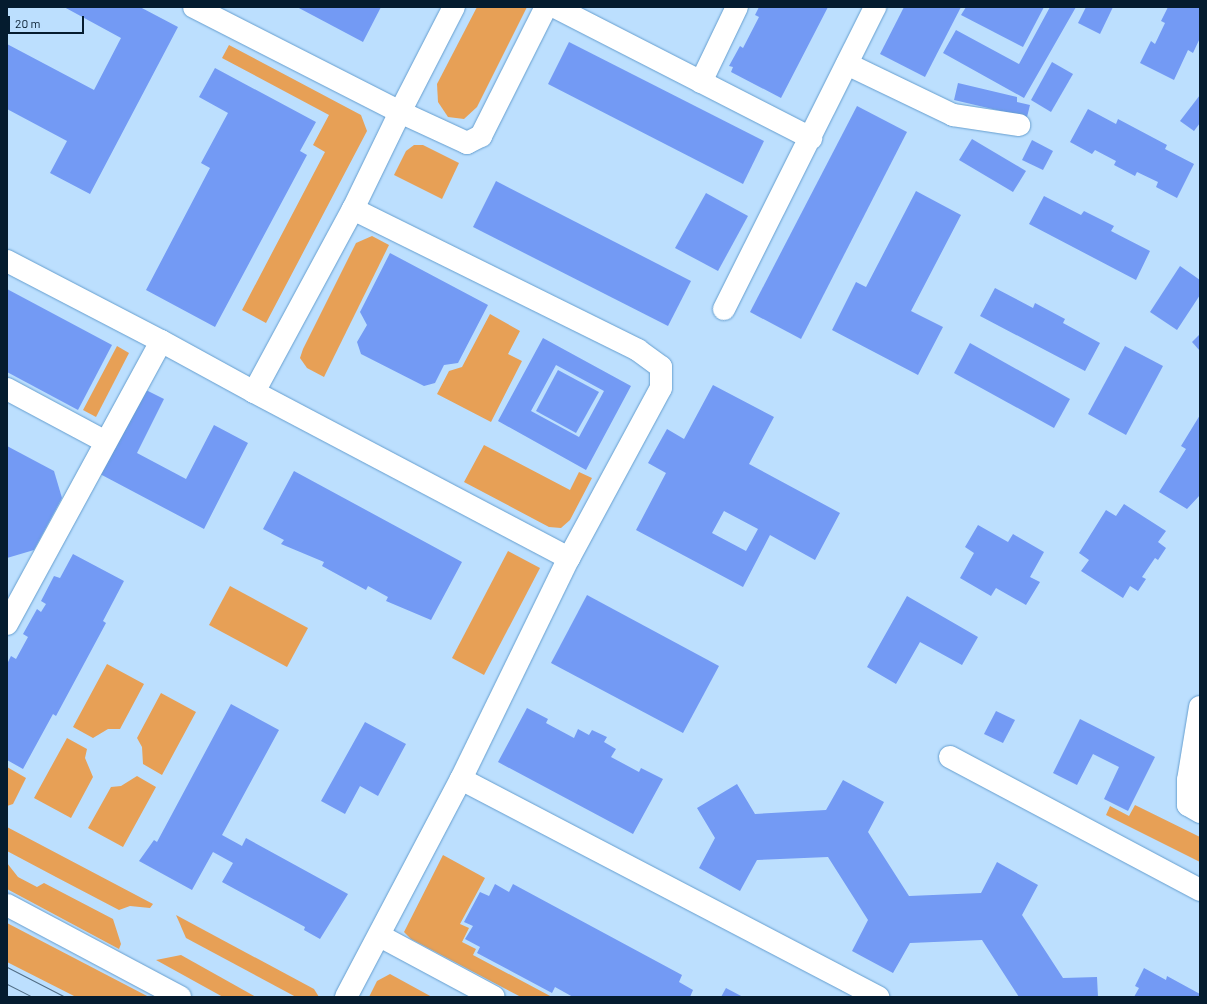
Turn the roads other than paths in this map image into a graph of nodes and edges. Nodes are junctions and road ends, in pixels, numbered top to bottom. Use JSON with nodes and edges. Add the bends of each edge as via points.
{"nodes":[{"id":1,"x":194,"y":7,"type":"edge"},
{"id":2,"x":454,"y":7,"type":"edge"},
{"id":3,"x":546,"y":7,"type":"edge"},
{"id":4,"x":555,"y":7,"type":"edge"},
{"id":5,"x":738,"y":7,"type":"edge"},
{"id":6,"x":875,"y":7,"type":"edge"},
{"id":7,"x":847,"y":64,"type":"junction"},
{"id":8,"x":701,"y":82,"type":"junction"},
{"id":9,"x":400,"y":112,"type":"junction"},
{"id":10,"x":1019,"y":125,"type":"dead end"},
{"id":11,"x":811,"y":138,"type":"junction"},
{"id":12,"x":353,"y":209,"type":"junction"},
{"id":13,"x":7,"y":260,"type":"edge"},
{"id":14,"x":724,"y":310,"type":"dead end"},
{"id":15,"x":160,"y":341,"type":"junction"},
{"id":16,"x":7,"y":389,"type":"edge"},
{"id":17,"x":254,"y":392,"type":"junction"},
{"id":18,"x":106,"y":442,"type":"junction"},
{"id":19,"x":569,"y":558,"type":"junction"},
{"id":20,"x":14,"y":597,"type":"edge"},
{"id":21,"x":7,"y":624,"type":"edge"},
{"id":22,"x":1200,"y":707,"type":"edge"},
{"id":23,"x":950,"y":758,"type":"dead end"},
{"id":24,"x":461,"y":779,"type":"junction"},
{"id":25,"x":1200,"y":812,"type":"edge"},
{"id":26,"x":1200,"y":890,"type":"edge"},
{"id":27,"x":7,"y":905,"type":"edge"},
{"id":28,"x":380,"y":936,"type":"junction"},
{"id":29,"x":180,"y":997,"type":"edge"},
{"id":30,"x":346,"y":997,"type":"edge"},
{"id":31,"x":494,"y":997,"type":"edge"},
{"id":32,"x":878,"y":997,"type":"edge"}],
"edges":[{"from":1,"to":9,"type":"street"},
{"from":2,"to":9,"type":"street"},
{"from":3,"to":9,"type":"street","via":[[481,136],[467,143]]},
{"from":4,"to":8,"type":"street"},
{"from":5,"to":8,"type":"street"},
{"from":6,"to":7,"type":"street"},
{"from":7,"to":10,"type":"street","via":[[953,115]]},
{"from":7,"to":11,"type":"street"},
{"from":8,"to":11,"type":"street"},
{"from":9,"to":12,"type":"street"},
{"from":11,"to":14,"type":"street"},
{"from":12,"to":17,"type":"street"},
{"from":12,"to":19,"type":"street","via":[[638,350],[661,367],[661,388]]},
{"from":13,"to":15,"type":"street"},
{"from":15,"to":17,"type":"street"},
{"from":15,"to":18,"type":"street"},
{"from":16,"to":18,"type":"street"},
{"from":17,"to":19,"type":"street"},
{"from":18,"to":20,"type":"street"},
{"from":19,"to":24,"type":"street"},
{"from":20,"to":21,"type":"street"},
{"from":22,"to":25,"type":"street","via":[[1188,780],[1188,805]]},
{"from":23,"to":26,"type":"street"},
{"from":24,"to":28,"type":"street"},
{"from":24,"to":32,"type":"street"},
{"from":27,"to":29,"type":"street"},
{"from":28,"to":30,"type":"street"},
{"from":28,"to":31,"type":"street"}]}
